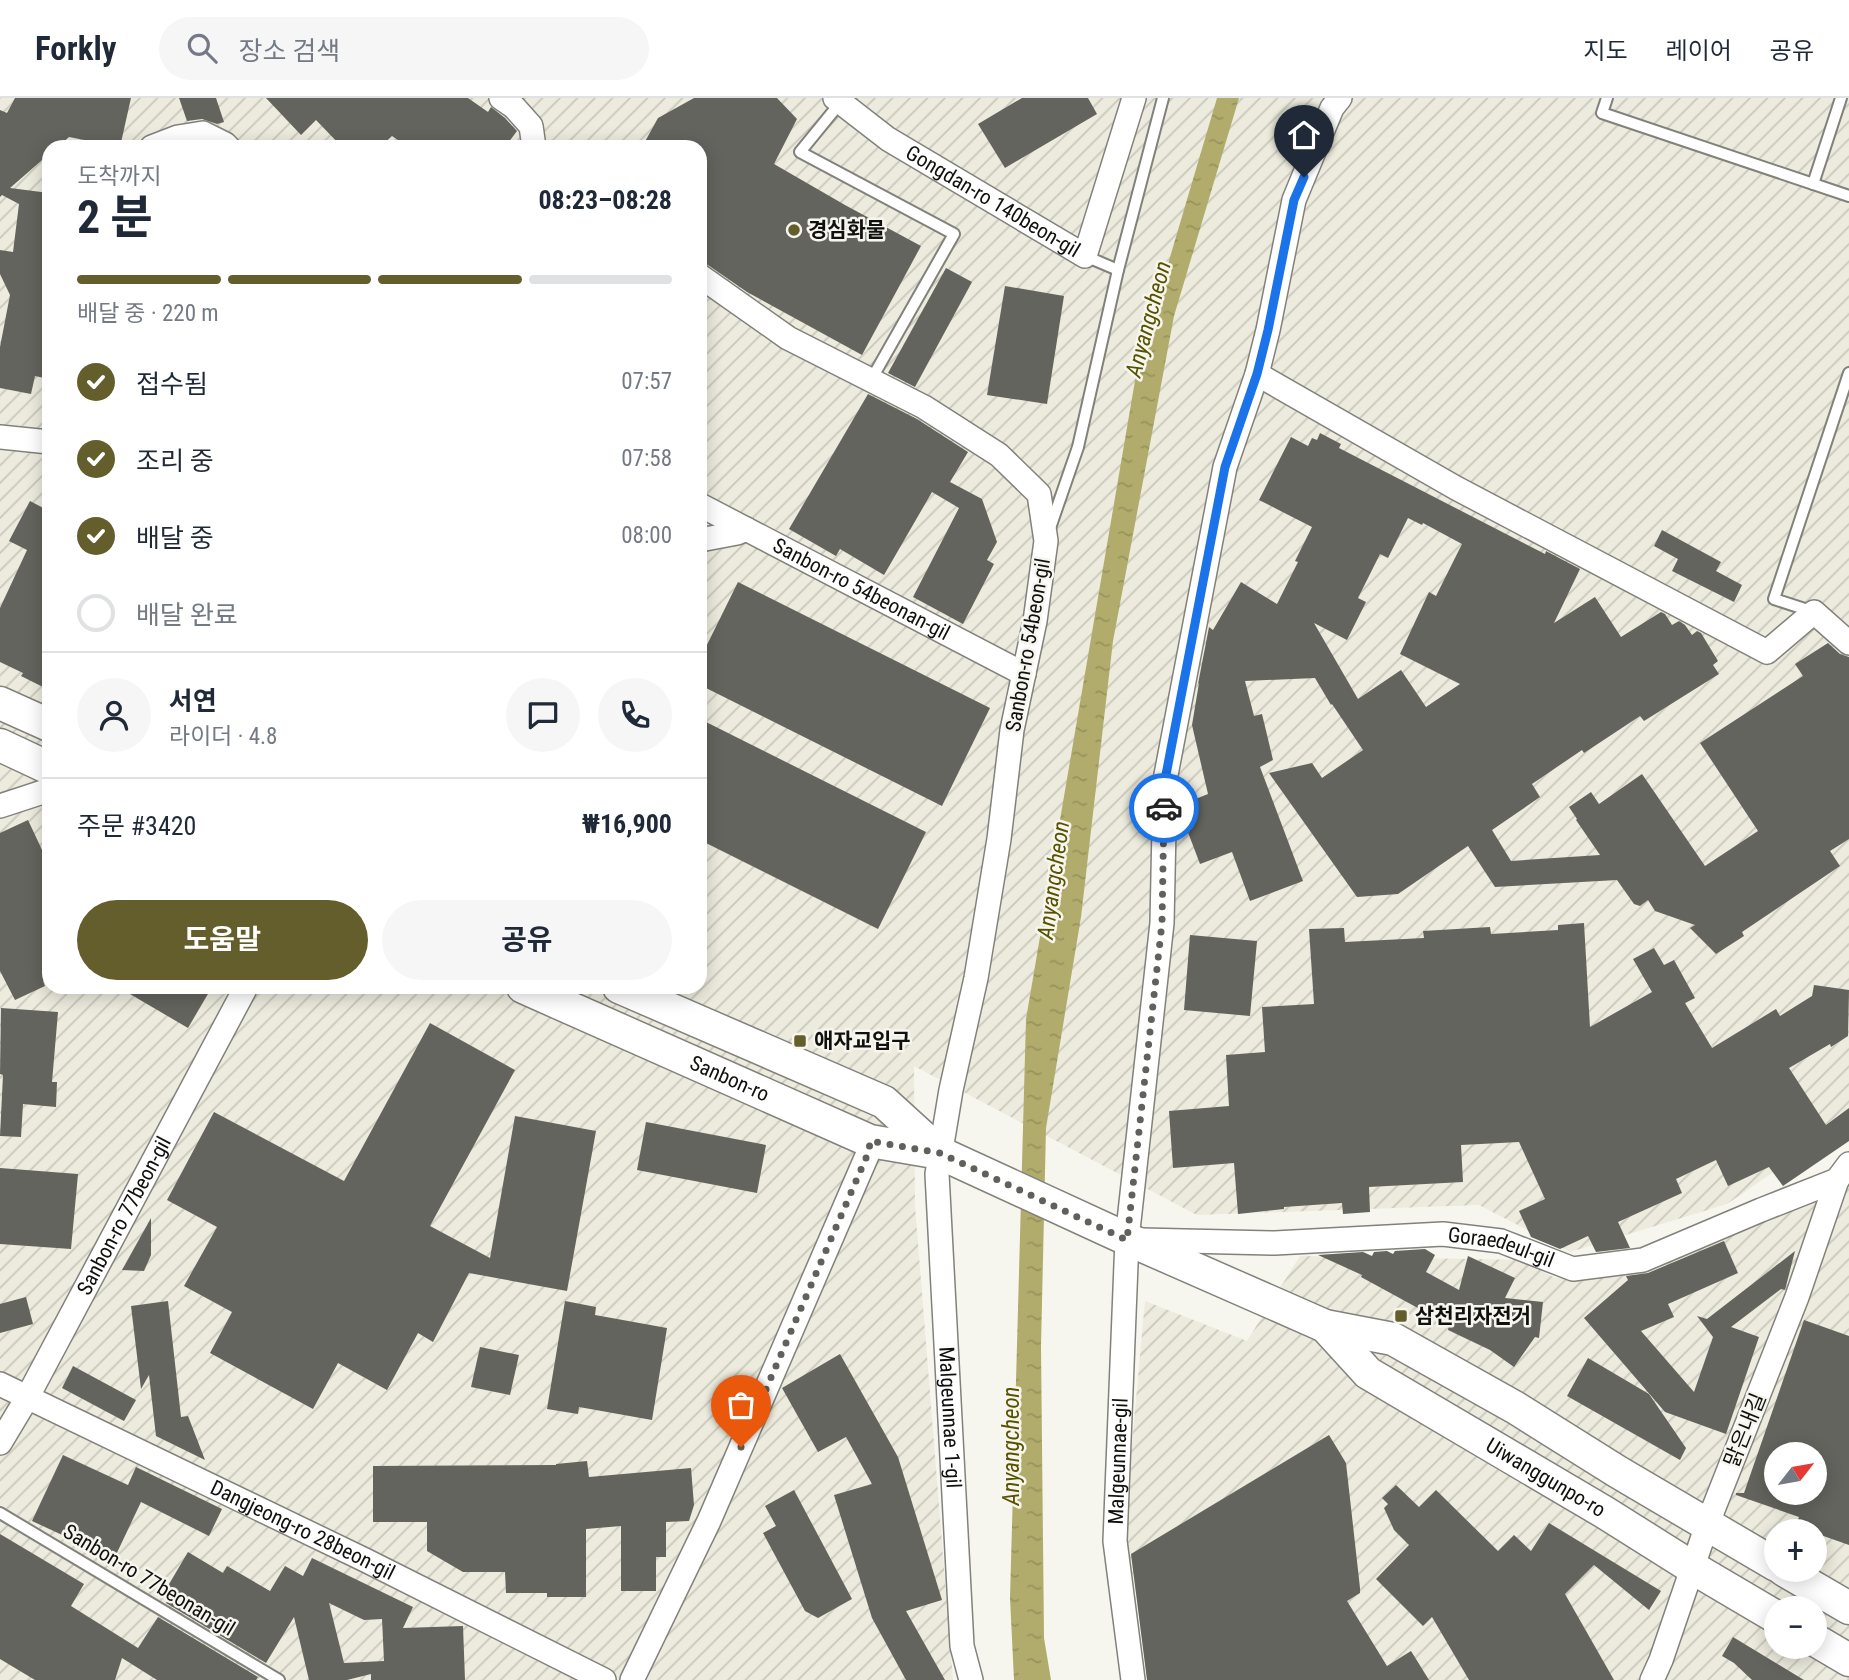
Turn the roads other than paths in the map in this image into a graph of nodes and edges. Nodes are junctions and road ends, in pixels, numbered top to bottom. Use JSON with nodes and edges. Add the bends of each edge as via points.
{"nodes":[{"id":1,"x":501,"y":98,"type":"edge"},
{"id":2,"x":1134,"y":98,"type":"edge"},
{"id":3,"x":1163,"y":98,"type":"edge"},
{"id":4,"x":1340,"y":98,"type":"edge"},
{"id":5,"x":1607,"y":98,"type":"edge"},
{"id":6,"x":1841,"y":98,"type":"edge"},
{"id":7,"x":838,"y":100,"type":"edge"},
{"id":8,"x":170,"y":140,"type":"edge"},
{"id":9,"x":217,"y":140,"type":"edge"},
{"id":10,"x":533,"y":140,"type":"edge"},
{"id":11,"x":1813,"y":184,"type":"junction"},
{"id":12,"x":1849,"y":196,"type":"edge"},
{"id":13,"x":1085,"y":256,"type":"junction"},
{"id":14,"x":1118,"y":270,"type":"junction"},
{"id":15,"x":707,"y":281,"type":"edge"},
{"id":16,"x":1849,"y":373,"type":"edge"},
{"id":17,"x":1257,"y":374,"type":"junction"},
{"id":18,"x":871,"y":380,"type":"junction"},
{"id":19,"x":0,"y":437,"type":"edge"},
{"id":20,"x":42,"y":441,"type":"edge"},
{"id":21,"x":707,"y":509,"type":"edge"},
{"id":22,"x":746,"y":529,"type":"junction"},
{"id":23,"x":707,"y":539,"type":"edge"},
{"id":24,"x":1046,"y":541,"type":"junction"},
{"id":25,"x":1814,"y":612,"type":"junction"},
{"id":26,"x":1849,"y":643,"type":"edge"},
{"id":27,"x":1024,"y":674,"type":"junction"},
{"id":28,"x":0,"y":703,"type":"edge"},
{"id":29,"x":42,"y":722,"type":"edge"},
{"id":30,"x":0,"y":745,"type":"edge"},
{"id":31,"x":42,"y":765,"type":"edge"},
{"id":32,"x":42,"y":792,"type":"edge"},
{"id":33,"x":0,"y":806,"type":"edge"},
{"id":34,"x":242,"y":994,"type":"edge"},
{"id":35,"x":539,"y":994,"type":"edge"},
{"id":36,"x":635,"y":994,"type":"edge"},
{"id":37,"x":870,"y":1141,"type":"junction"},
{"id":38,"x":949,"y":1157,"type":"junction"},
{"id":39,"x":1843,"y":1172,"type":"edge"},
{"id":40,"x":1117,"y":1234,"type":"junction"},
{"id":41,"x":1325,"y":1326,"type":"junction"},
{"id":42,"x":0,"y":1384,"type":"edge"},
{"id":43,"x":27,"y":1398,"type":"junction"},
{"id":44,"x":0,"y":1443,"type":"edge"},
{"id":45,"x":0,"y":1513,"type":"edge"},
{"id":46,"x":1707,"y":1525,"type":"junction"},
{"id":47,"x":1764,"y":1558,"type":"edge"},
{"id":48,"x":1693,"y":1568,"type":"junction"},
{"id":49,"x":1805,"y":1582,"type":"edge"},
{"id":50,"x":1849,"y":1608,"type":"edge"},
{"id":51,"x":1764,"y":1610,"type":"edge"},
{"id":52,"x":1827,"y":1647,"type":"edge"},
{"id":53,"x":1849,"y":1660,"type":"edge"},
{"id":54,"x":279,"y":1680,"type":"edge"},
{"id":55,"x":604,"y":1680,"type":"edge"},
{"id":56,"x":632,"y":1680,"type":"edge"},
{"id":57,"x":971,"y":1680,"type":"edge"},
{"id":58,"x":1133,"y":1680,"type":"edge"},
{"id":59,"x":1653,"y":1680,"type":"edge"}],
"edges":[{"from":1,"to":10,"type":"street","via":[[531,126]]},
{"from":2,"to":13,"type":"street","name":"Gongdan-ro 140beon-gil"},
{"from":3,"to":14,"type":"lane"},
{"from":4,"to":17,"type":"street","name":"Malgeunnae-gil","via":[[1294,200]]},
{"from":5,"to":11,"type":"lane","via":[[1602,113]]},
{"from":6,"to":11,"type":"lane"},
{"from":7,"to":13,"type":"street","name":"Gongdan-ro 140beon-gil","via":[[888,139]]},
{"from":7,"to":18,"type":"lane","via":[[800,152],[954,234]]},
{"from":8,"to":9,"type":"street","via":[[203,133]]},
{"from":11,"to":12,"type":"lane"},
{"from":13,"to":14,"type":"lane"},
{"from":14,"to":24,"type":"lane","via":[[1078,447]]},
{"from":15,"to":18,"type":"street","name":"Sanbon-ro 54beon-gil","via":[[788,338]]},
{"from":16,"to":25,"type":"lane","via":[[1774,599]]},
{"from":17,"to":25,"type":"street","via":[[1456,488],[1767,652]]},
{"from":17,"to":40,"type":"street","name":"Malgeunnae-gil","via":[[1225,467],[1165,780],[1162,923]]},
{"from":18,"to":24,"type":"street","name":"Sanbon-ro 54beon-gil","via":[[999,455],[1039,494]]},
{"from":19,"to":20,"type":"street"},
{"from":21,"to":22,"type":"street","name":"Sanbon-ro 54beonan-gil"},
{"from":22,"to":23,"type":"street"},
{"from":22,"to":27,"type":"street","name":"Sanbon-ro 54beonan-gil"},
{"from":24,"to":27,"type":"street","name":"Sanbon-ro 54beon-gil"},
{"from":25,"to":26,"type":"street"},
{"from":27,"to":38,"type":"street","name":"Sanbon-ro 54beon-gil","via":[[976,978],[951,1090]]},
{"from":28,"to":29,"type":"street"},
{"from":30,"to":31,"type":"street"},
{"from":32,"to":33,"type":"street"},
{"from":34,"to":43,"type":"street","name":"Sanbon-ro 77beon-gil"},
{"from":35,"to":37,"type":"street","name":"Sanbon-ro"},
{"from":36,"to":38,"type":"street","name":"Sanbon-ro","via":[[884,1102]]},
{"from":37,"to":38,"type":"street","name":"Sanbon-ro"},
{"from":37,"to":56,"type":"street","via":[[709,1521]]},
{"from":38,"to":40,"type":"street","name":"Uiwanggunpo-ro"},
{"from":38,"to":57,"type":"street","name":"Malgeunnae 1-gil","via":[[937,1174],[961,1633]]},
{"from":39,"to":40,"type":"street","name":"Goraedeul-gil","via":[[1643,1260],[1573,1269],[1501,1241],[1443,1234],[1275,1243]]},
{"from":39,"to":46,"type":"street","name":"맑은내길"},
{"from":40,"to":41,"type":"street","name":"Uiwanggunpo-ro"},
{"from":40,"to":58,"type":"street","name":"Malgeunnae-gil","via":[[1115,1541]]},
{"from":41,"to":46,"type":"street","name":"Uiwanggunpo-ro","via":[[1393,1339]]},
{"from":41,"to":48,"type":"street","name":"Uiwanggunpo-ro","via":[[1367,1373]]},
{"from":42,"to":43,"type":"street","name":"Dangjeong-ro 28beon-gil"},
{"from":43,"to":44,"type":"street","name":"Sanbon-ro 77beon-gil"},
{"from":43,"to":55,"type":"street","name":"Dangjeong-ro 28beon-gil"},
{"from":45,"to":54,"type":"lane","name":"Sanbon-ro 77beonan-gil"},
{"from":46,"to":47,"type":"street","name":"Uiwanggunpo-ro"},
{"from":46,"to":48,"type":"street","name":"맑은내길"},
{"from":48,"to":51,"type":"street","name":"Uiwanggunpo-ro"},
{"from":48,"to":59,"type":"street","name":"맑은내길"},
{"from":49,"to":50,"type":"street"},
{"from":52,"to":53,"type":"street"}]}
